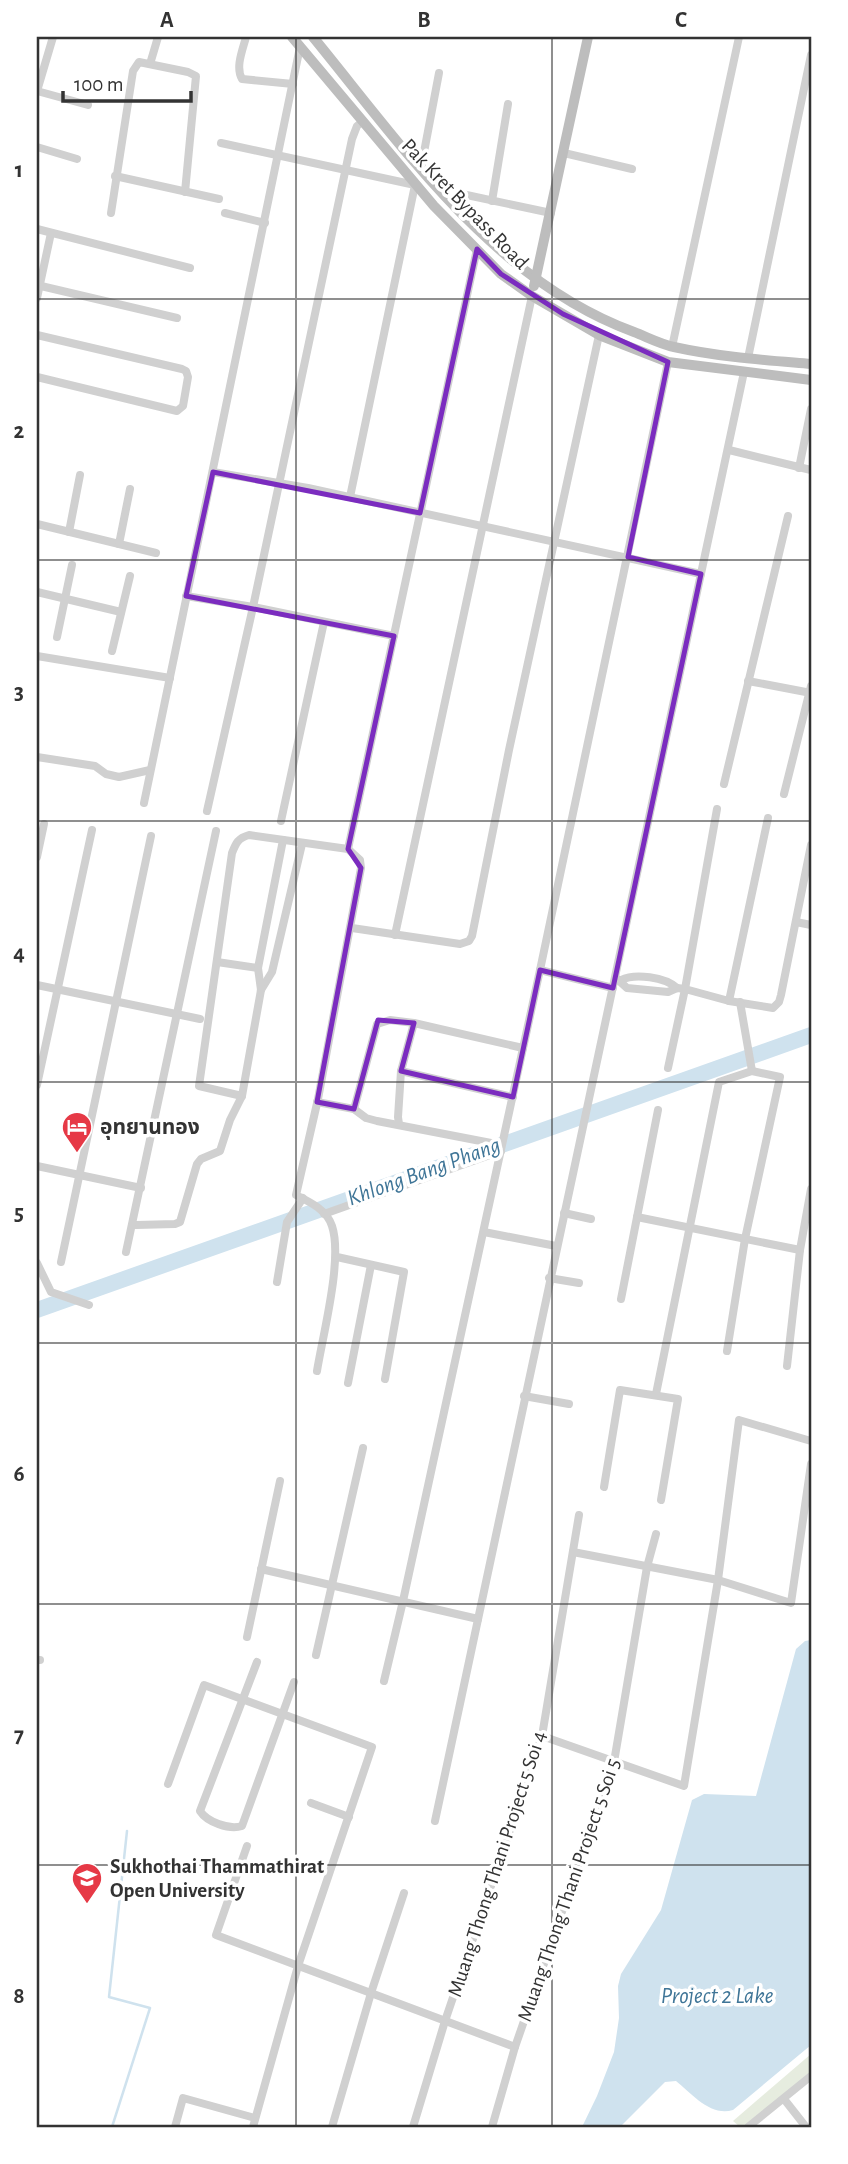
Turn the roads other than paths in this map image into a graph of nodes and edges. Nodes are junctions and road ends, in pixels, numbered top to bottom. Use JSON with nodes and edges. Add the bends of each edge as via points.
{"nodes":[{"id":1,"x":53,"y":37,"type":"edge"},
{"id":2,"x":158,"y":37,"type":"edge"},
{"id":3,"x":246,"y":37,"type":"edge"},
{"id":4,"x":292,"y":37,"type":"edge"},
{"id":5,"x":313,"y":37,"type":"edge"},
{"id":6,"x":588,"y":37,"type":"edge"},
{"id":7,"x":739,"y":37,"type":"edge"},
{"id":8,"x":300,"y":47,"type":"junction"},
{"id":9,"x":811,"y":55,"type":"edge"},
{"id":10,"x":150,"y":64,"type":"junction"},
{"id":11,"x":439,"y":73,"type":"dead end"},
{"id":12,"x":293,"y":84,"type":"junction"},
{"id":13,"x":37,"y":91,"type":"edge"},
{"id":14,"x":508,"y":104,"type":"dead end"},
{"id":15,"x":88,"y":105,"type":"dead end"},
{"id":16,"x":362,"y":122,"type":"junction"},
{"id":17,"x":221,"y":143,"type":"dead end"},
{"id":18,"x":37,"y":148,"type":"edge"},
{"id":19,"x":564,"y":153,"type":"junction"},
{"id":20,"x":279,"y":156,"type":"junction"},
{"id":21,"x":77,"y":159,"type":"dead end"},
{"id":22,"x":421,"y":169,"type":"junction"},
{"id":23,"x":632,"y":169,"type":"dead end"},
{"id":24,"x":346,"y":170,"type":"junction"},
{"id":25,"x":115,"y":176,"type":"junction"},
{"id":26,"x":415,"y":186,"type":"junction"},
{"id":27,"x":185,"y":192,"type":"junction"},
{"id":28,"x":462,"y":194,"type":"dead end"},
{"id":29,"x":219,"y":199,"type":"dead end"},
{"id":30,"x":492,"y":201,"type":"junction"},
{"id":31,"x":111,"y":213,"type":"dead end"},
{"id":32,"x":225,"y":213,"type":"dead end"},
{"id":33,"x":551,"y":213,"type":"junction"},
{"id":34,"x":265,"y":223,"type":"junction"},
{"id":35,"x":37,"y":229,"type":"edge"},
{"id":36,"x":51,"y":233,"type":"junction"},
{"id":37,"x":477,"y":249,"type":"junction"},
{"id":38,"x":190,"y":268,"type":"dead end"},
{"id":39,"x":536,"y":279,"type":"junction"},
{"id":40,"x":41,"y":286,"type":"junction"},
{"id":41,"x":532,"y":296,"type":"junction"},
{"id":42,"x":37,"y":298,"type":"edge"},
{"id":43,"x":177,"y":318,"type":"dead end"},
{"id":44,"x":37,"y":335,"type":"edge"},
{"id":45,"x":599,"y":335,"type":"junction"},
{"id":46,"x":672,"y":347,"type":"junction"},
{"id":47,"x":748,"y":359,"type":"junction"},
{"id":48,"x":668,"y":362,"type":"junction"},
{"id":49,"x":811,"y":363,"type":"edge"},
{"id":50,"x":744,"y":372,"type":"junction"},
{"id":51,"x":37,"y":377,"type":"edge"},
{"id":52,"x":811,"y":380,"type":"edge"},
{"id":53,"x":811,"y":409,"type":"edge"},
{"id":54,"x":729,"y":450,"type":"junction"},
{"id":55,"x":799,"y":468,"type":"junction"},
{"id":56,"x":811,"y":470,"type":"edge"},
{"id":57,"x":213,"y":472,"type":"junction"},
{"id":58,"x":80,"y":475,"type":"dead end"},
{"id":59,"x":279,"y":482,"type":"junction"},
{"id":60,"x":130,"y":489,"type":"dead end"},
{"id":61,"x":351,"y":497,"type":"junction"},
{"id":62,"x":420,"y":513,"type":"junction"},
{"id":63,"x":788,"y":516,"type":"dead end"},
{"id":64,"x":37,"y":524,"type":"edge"},
{"id":65,"x":484,"y":526,"type":"junction"},
{"id":66,"x":69,"y":532,"type":"junction"},
{"id":67,"x":554,"y":541,"type":"junction"},
{"id":68,"x":119,"y":544,"type":"junction"},
{"id":69,"x":156,"y":553,"type":"dead end"},
{"id":70,"x":628,"y":557,"type":"junction"},
{"id":71,"x":72,"y":565,"type":"dead end"},
{"id":72,"x":702,"y":574,"type":"junction"},
{"id":73,"x":130,"y":576,"type":"dead end"},
{"id":74,"x":37,"y":592,"type":"edge"},
{"id":75,"x":186,"y":596,"type":"junction"},
{"id":76,"x":65,"y":597,"type":"junction"},
{"id":77,"x":253,"y":607,"type":"junction"},
{"id":78,"x":121,"y":612,"type":"junction"},
{"id":79,"x":324,"y":622,"type":"junction"},
{"id":80,"x":394,"y":636,"type":"junction"},
{"id":81,"x":57,"y":637,"type":"dead end"},
{"id":82,"x":112,"y":651,"type":"dead end"},
{"id":83,"x":37,"y":656,"type":"edge"},
{"id":84,"x":170,"y":678,"type":"junction"},
{"id":85,"x":748,"y":681,"type":"junction"},
{"id":86,"x":811,"y":691,"type":"edge"},
{"id":87,"x":37,"y":757,"type":"edge"},
{"id":88,"x":150,"y":770,"type":"junction"},
{"id":89,"x":724,"y":784,"type":"dead end"},
{"id":90,"x":784,"y":794,"type":"dead end"},
{"id":91,"x":144,"y":803,"type":"dead end"},
{"id":92,"x":717,"y":809,"type":"dead end"},
{"id":93,"x":207,"y":811,"type":"dead end"},
{"id":94,"x":768,"y":818,"type":"dead end"},
{"id":95,"x":281,"y":821,"type":"dead end"},
{"id":96,"x":44,"y":824,"type":"dead end"},
{"id":97,"x":92,"y":830,"type":"dead end"},
{"id":98,"x":216,"y":831,"type":"dead end"},
{"id":99,"x":150,"y":836,"type":"dead end"},
{"id":100,"x":283,"y":840,"type":"junction"},
{"id":101,"x":302,"y":844,"type":"junction"},
{"id":102,"x":811,"y":845,"type":"edge"},
{"id":103,"x":348,"y":849,"type":"junction"},
{"id":104,"x":37,"y":857,"type":"edge"},
{"id":105,"x":796,"y":922,"type":"junction"},
{"id":106,"x":811,"y":925,"type":"edge"},
{"id":107,"x":352,"y":928,"type":"junction"},
{"id":108,"x":396,"y":934,"type":"junction"},
{"id":109,"x":216,"y":962,"type":"junction"},
{"id":110,"x":258,"y":968,"type":"junction"},
{"id":111,"x":540,"y":970,"type":"junction"},
{"id":112,"x":618,"y":979,"type":"junction"},
{"id":113,"x":37,"y":985,"type":"edge"},
{"id":114,"x":613,"y":988,"type":"junction"},
{"id":115,"x":681,"y":988,"type":"junction"},
{"id":116,"x":57,"y":990,"type":"junction"},
{"id":117,"x":261,"y":990,"type":"junction"},
{"id":118,"x":729,"y":1001,"type":"junction"},
{"id":119,"x":117,"y":1002,"type":"junction"},
{"id":120,"x":740,"y":1002,"type":"junction"},
{"id":121,"x":177,"y":1015,"type":"junction"},
{"id":122,"x":200,"y":1019,"type":"dead end"},
{"id":123,"x":414,"y":1023,"type":"junction"},
{"id":124,"x":523,"y":1048,"type":"junction"},
{"id":125,"x":668,"y":1068,"type":"dead end"},
{"id":126,"x":401,"y":1070,"type":"junction"},
{"id":127,"x":752,"y":1071,"type":"junction"},
{"id":128,"x":37,"y":1085,"type":"edge"},
{"id":129,"x":242,"y":1096,"type":"junction"},
{"id":130,"x":513,"y":1097,"type":"junction"},
{"id":131,"x":317,"y":1102,"type":"junction"},
{"id":132,"x":355,"y":1109,"type":"junction"},
{"id":133,"x":659,"y":1110,"type":"dead end"},
{"id":134,"x":399,"y":1124,"type":"junction"},
{"id":135,"x":491,"y":1143,"type":"dead end"},
{"id":136,"x":501,"y":1151,"type":"junction"},
{"id":137,"x":37,"y":1166,"type":"edge"},
{"id":138,"x":79,"y":1175,"type":"junction"},
{"id":139,"x":141,"y":1188,"type":"junction"},
{"id":140,"x":811,"y":1189,"type":"edge"},
{"id":141,"x":303,"y":1198,"type":"junction"},
{"id":142,"x":564,"y":1213,"type":"junction"},
{"id":143,"x":324,"y":1214,"type":"junction"},
{"id":144,"x":637,"y":1217,"type":"junction"},
{"id":145,"x":591,"y":1219,"type":"dead end"},
{"id":146,"x":136,"y":1226,"type":"dead end"},
{"id":147,"x":689,"y":1227,"type":"junction"},
{"id":148,"x":484,"y":1231,"type":"junction"},
{"id":149,"x":745,"y":1240,"type":"junction"},
{"id":150,"x":556,"y":1246,"type":"junction"},
{"id":151,"x":800,"y":1250,"type":"junction"},
{"id":152,"x":126,"y":1252,"type":"dead end"},
{"id":153,"x":337,"y":1257,"type":"junction"},
{"id":154,"x":61,"y":1262,"type":"dead end"},
{"id":155,"x":37,"y":1263,"type":"edge"},
{"id":156,"x":371,"y":1265,"type":"junction"},
{"id":157,"x":549,"y":1278,"type":"junction"},
{"id":158,"x":277,"y":1282,"type":"dead end"},
{"id":159,"x":579,"y":1283,"type":"dead end"},
{"id":160,"x":621,"y":1299,"type":"dead end"},
{"id":161,"x":89,"y":1305,"type":"dead end"},
{"id":162,"x":727,"y":1351,"type":"dead end"},
{"id":163,"x":787,"y":1366,"type":"dead end"},
{"id":164,"x":317,"y":1371,"type":"dead end"},
{"id":165,"x":385,"y":1379,"type":"dead end"},
{"id":166,"x":348,"y":1384,"type":"dead end"},
{"id":167,"x":656,"y":1394,"type":"junction"},
{"id":168,"x":524,"y":1396,"type":"junction"},
{"id":169,"x":569,"y":1404,"type":"dead end"},
{"id":170,"x":811,"y":1441,"type":"edge"},
{"id":171,"x":363,"y":1448,"type":"dead end"},
{"id":172,"x":811,"y":1464,"type":"edge"},
{"id":173,"x":280,"y":1481,"type":"dead end"},
{"id":174,"x":604,"y":1487,"type":"dead end"},
{"id":175,"x":662,"y":1500,"type":"dead end"},
{"id":176,"x":579,"y":1515,"type":"dead end"},
{"id":177,"x":656,"y":1534,"type":"dead end"},
{"id":178,"x":573,"y":1552,"type":"junction"},
{"id":179,"x":647,"y":1567,"type":"junction"},
{"id":180,"x":261,"y":1569,"type":"junction"},
{"id":181,"x":718,"y":1580,"type":"junction"},
{"id":182,"x":333,"y":1586,"type":"junction"},
{"id":183,"x":403,"y":1601,"type":"junction"},
{"id":184,"x":478,"y":1619,"type":"junction"},
{"id":185,"x":247,"y":1637,"type":"dead end"},
{"id":186,"x":317,"y":1655,"type":"dead end"},
{"id":187,"x":257,"y":1662,"type":"dead end"},
{"id":188,"x":384,"y":1681,"type":"dead end"},
{"id":189,"x":293,"y":1682,"type":"dead end"},
{"id":190,"x":244,"y":1699,"type":"junction"},
{"id":191,"x":282,"y":1713,"type":"junction"},
{"id":192,"x":542,"y":1737,"type":"junction"},
{"id":193,"x":614,"y":1762,"type":"junction"},
{"id":194,"x":167,"y":1784,"type":"dead end"},
{"id":195,"x":311,"y":1803,"type":"dead end"},
{"id":196,"x":349,"y":1817,"type":"junction"},
{"id":197,"x":435,"y":1821,"type":"dead end"},
{"id":198,"x":247,"y":1846,"type":"dead end"},
{"id":199,"x":404,"y":1893,"type":"dead end"},
{"id":200,"x":298,"y":1966,"type":"junction"},
{"id":201,"x":371,"y":1993,"type":"junction"},
{"id":202,"x":445,"y":2021,"type":"junction"},
{"id":203,"x":515,"y":2047,"type":"junction"},
{"id":204,"x":811,"y":2076,"type":"edge"},
{"id":205,"x":784,"y":2099,"type":"junction"},
{"id":206,"x":254,"y":2123,"type":"edge"},
{"id":207,"x":175,"y":2127,"type":"edge"},
{"id":208,"x":332,"y":2127,"type":"edge"},
{"id":209,"x":413,"y":2127,"type":"edge"},
{"id":210,"x":492,"y":2127,"type":"edge"},
{"id":211,"x":747,"y":2127,"type":"edge"},
{"id":212,"x":806,"y":2127,"type":"edge"}],
"edges":[{"from":1,"to":13,"type":"street"},
{"from":2,"to":10,"type":"street"},
{"from":3,"to":12,"type":"street","via":[[239,66],[242,79]]},
{"from":4,"to":8,"type":"main road","name":"Pak Kret Bypass Road"},
{"from":5,"to":22,"type":"main road","name":"Pak Kret Bypass Road"},
{"from":6,"to":19,"type":"main road"},
{"from":7,"to":46,"type":"street"},
{"from":8,"to":12,"type":"street"},
{"from":8,"to":16,"type":"main road","name":"Pak Kret Bypass Road"},
{"from":9,"to":47,"type":"street"},
{"from":10,"to":25,"type":"street","via":[[139,62],[133,71]]},
{"from":10,"to":27,"type":"street","via":[[196,76]]},
{"from":11,"to":22,"type":"street"},
{"from":12,"to":20,"type":"street"},
{"from":13,"to":15,"type":"street"},
{"from":14,"to":30,"type":"street"},
{"from":16,"to":24,"type":"street","via":[[352,139]]},
{"from":16,"to":26,"type":"main road","name":"Pak Kret Bypass Road"},
{"from":17,"to":20,"type":"street"},
{"from":18,"to":21,"type":"street"},
{"from":19,"to":23,"type":"street"},
{"from":19,"to":33,"type":"main road"},
{"from":20,"to":24,"type":"street"},
{"from":20,"to":34,"type":"street"},
{"from":22,"to":39,"type":"main road","name":"Pak Kret Bypass Road","via":[[513,263]]},
{"from":24,"to":26,"type":"street"},
{"from":24,"to":59,"type":"street"},
{"from":25,"to":27,"type":"street"},
{"from":25,"to":31,"type":"street"},
{"from":26,"to":37,"type":"main road","name":"Pak Kret Bypass Road"},
{"from":26,"to":61,"type":"street"},
{"from":27,"to":29,"type":"street"},
{"from":28,"to":30,"type":"street"},
{"from":30,"to":33,"type":"street"},
{"from":32,"to":34,"type":"street"},
{"from":33,"to":39,"type":"main road"},
{"from":34,"to":57,"type":"street"},
{"from":35,"to":36,"type":"street"},
{"from":36,"to":38,"type":"street"},
{"from":36,"to":40,"type":"street"},
{"from":37,"to":41,"type":"main road","name":"Pak Kret Bypass Road"},
{"from":37,"to":62,"type":"street"},
{"from":39,"to":41,"type":"main road"},
{"from":39,"to":46,"type":"main road","name":"Pak Kret Bypass Road","via":[[602,321]]},
{"from":40,"to":42,"type":"street"},
{"from":40,"to":43,"type":"street"},
{"from":41,"to":45,"type":"main road","name":"Pak Kret Bypass Road"},
{"from":41,"to":65,"type":"street"},
{"from":44,"to":51,"type":"street","via":[[181,369],[188,377],[183,406],[177,411]]},
{"from":45,"to":48,"type":"main road","name":"Pak Kret Bypass Road"},
{"from":45,"to":67,"type":"street"},
{"from":46,"to":47,"type":"main road","name":"Pak Kret Bypass Road"},
{"from":47,"to":49,"type":"main road","name":"Pak Kret Bypass Road"},
{"from":48,"to":50,"type":"main road","name":"Pak Kret Bypass Road"},
{"from":48,"to":70,"type":"street"},
{"from":50,"to":52,"type":"main road","name":"Pak Kret Bypass Road"},
{"from":50,"to":54,"type":"street"},
{"from":53,"to":55,"type":"street"},
{"from":54,"to":55,"type":"street"},
{"from":54,"to":72,"type":"street"},
{"from":55,"to":56,"type":"street"},
{"from":57,"to":59,"type":"street"},
{"from":57,"to":75,"type":"street"},
{"from":58,"to":66,"type":"street"},
{"from":59,"to":61,"type":"street"},
{"from":59,"to":77,"type":"street"},
{"from":60,"to":68,"type":"street"},
{"from":61,"to":62,"type":"street"},
{"from":62,"to":65,"type":"street"},
{"from":62,"to":80,"type":"street"},
{"from":63,"to":85,"type":"street"},
{"from":64,"to":66,"type":"street"},
{"from":65,"to":67,"type":"street"},
{"from":65,"to":108,"type":"street"},
{"from":66,"to":68,"type":"street"},
{"from":67,"to":70,"type":"street"},
{"from":67,"to":108,"type":"street","via":[[472,936],[460,944]]},
{"from":68,"to":69,"type":"street"},
{"from":70,"to":72,"type":"street"},
{"from":70,"to":111,"type":"street"},
{"from":71,"to":76,"type":"street"},
{"from":72,"to":112,"type":"street"},
{"from":73,"to":78,"type":"street"},
{"from":74,"to":76,"type":"street"},
{"from":75,"to":77,"type":"street"},
{"from":75,"to":84,"type":"street"},
{"from":76,"to":78,"type":"street"},
{"from":76,"to":81,"type":"street"},
{"from":77,"to":79,"type":"street"},
{"from":77,"to":93,"type":"street"},
{"from":78,"to":82,"type":"street"},
{"from":79,"to":80,"type":"street"},
{"from":79,"to":95,"type":"street"},
{"from":80,"to":103,"type":"street"},
{"from":83,"to":84,"type":"street"},
{"from":84,"to":88,"type":"street"},
{"from":85,"to":86,"type":"street"},
{"from":85,"to":89,"type":"street"},
{"from":86,"to":90,"type":"street"},
{"from":87,"to":88,"type":"street","via":[[94,766],[118,777]]},
{"from":88,"to":91,"type":"street"},
{"from":92,"to":115,"type":"street"},
{"from":94,"to":118,"type":"street"},
{"from":96,"to":104,"type":"street"},
{"from":97,"to":116,"type":"street"},
{"from":98,"to":121,"type":"street"},
{"from":99,"to":119,"type":"street"},
{"from":100,"to":101,"type":"street"},
{"from":100,"to":109,"type":"street","via":[[249,835],[236,842]]},
{"from":100,"to":110,"type":"street"},
{"from":101,"to":103,"type":"street"},
{"from":101,"to":117,"type":"street","via":[[272,972]]},
{"from":102,"to":105,"type":"street"},
{"from":103,"to":107,"type":"street","via":[[360,860],[361,868]]},
{"from":105,"to":106,"type":"street"},
{"from":105,"to":120,"type":"street","via":[[779,1002],[773,1008]]},
{"from":107,"to":108,"type":"street"},
{"from":107,"to":131,"type":"street"},
{"from":109,"to":110,"type":"street"},
{"from":109,"to":129,"type":"street","via":[[199,1086]]},
{"from":110,"to":117,"type":"street"},
{"from":111,"to":114,"type":"street"},
{"from":111,"to":124,"type":"street"},
{"from":112,"to":114,"type":"street"},
{"from":112,"to":115,"type":"street","via":[[627,988],[668,992]]},
{"from":113,"to":116,"type":"street"},
{"from":114,"to":142,"type":"street"},
{"from":115,"to":118,"type":"street"},
{"from":115,"to":125,"type":"street"},
{"from":116,"to":119,"type":"street"},
{"from":116,"to":128,"type":"street"},
{"from":117,"to":129,"type":"street"},
{"from":118,"to":120,"type":"street"},
{"from":119,"to":121,"type":"street"},
{"from":119,"to":138,"type":"street"},
{"from":120,"to":127,"type":"street"},
{"from":121,"to":122,"type":"street"},
{"from":121,"to":139,"type":"street"},
{"from":123,"to":124,"type":"street"},
{"from":123,"to":126,"type":"street"},
{"from":123,"to":132,"type":"street","via":[[390,1020],[377,1024]]},
{"from":124,"to":130,"type":"street"},
{"from":126,"to":130,"type":"street"},
{"from":126,"to":134,"type":"street"},
{"from":127,"to":147,"type":"street","via":[[719,1082]]},
{"from":127,"to":149,"type":"street","via":[[780,1077]]},
{"from":129,"to":146,"type":"street","via":[[220,1151],[197,1164],[180,1222]]},
{"from":130,"to":136,"type":"street"},
{"from":131,"to":132,"type":"street"},
{"from":131,"to":141,"type":"street","via":[[296,1195]]},
{"from":132,"to":134,"type":"street","via":[[366,1118]]},
{"from":133,"to":144,"type":"street"},
{"from":134,"to":135,"type":"street"},
{"from":136,"to":143,"type":"street"},
{"from":136,"to":148,"type":"street"},
{"from":137,"to":138,"type":"street"},
{"from":138,"to":139,"type":"street"},
{"from":138,"to":154,"type":"street"},
{"from":139,"to":152,"type":"street"},
{"from":140,"to":151,"type":"street"},
{"from":141,"to":143,"type":"street"},
{"from":141,"to":158,"type":"street","via":[[286,1224]]},
{"from":142,"to":145,"type":"street"},
{"from":142,"to":150,"type":"street"},
{"from":143,"to":153,"type":"street","via":[[332,1224]]},
{"from":144,"to":147,"type":"street"},
{"from":144,"to":160,"type":"street"},
{"from":147,"to":149,"type":"street"},
{"from":147,"to":167,"type":"street"},
{"from":148,"to":150,"type":"street"},
{"from":148,"to":183,"type":"street"},
{"from":149,"to":151,"type":"street"},
{"from":149,"to":162,"type":"street"},
{"from":150,"to":157,"type":"street"},
{"from":151,"to":163,"type":"street"},
{"from":153,"to":156,"type":"street"},
{"from":153,"to":164,"type":"street"},
{"from":155,"to":161,"type":"street","via":[[51,1292]]},
{"from":156,"to":165,"type":"street","via":[[404,1272]]},
{"from":156,"to":166,"type":"street"},
{"from":157,"to":159,"type":"street"},
{"from":157,"to":168,"type":"street"},
{"from":167,"to":174,"type":"street","via":[[620,1390]]},
{"from":167,"to":175,"type":"street","via":[[678,1399]]},
{"from":168,"to":169,"type":"street"},
{"from":168,"to":184,"type":"street"},
{"from":170,"to":181,"type":"street","via":[[740,1420]]},
{"from":171,"to":182,"type":"street"},
{"from":172,"to":181,"type":"street","via":[[791,1603]]},
{"from":173,"to":180,"type":"street"},
{"from":176,"to":178,"type":"street","name":"Muang Thong Thani Project 5 Soi 4"},
{"from":177,"to":179,"type":"street","name":"Muang Thong Thani Project 5 Soi 5"},
{"from":178,"to":179,"type":"street"},
{"from":178,"to":192,"type":"street","name":"Muang Thong Thani Project 5 Soi 4"},
{"from":179,"to":181,"type":"street"},
{"from":179,"to":193,"type":"street","name":"Muang Thong Thani Project 5 Soi 5"},
{"from":180,"to":182,"type":"street"},
{"from":180,"to":185,"type":"street"},
{"from":181,"to":193,"type":"street","via":[[684,1786]]},
{"from":182,"to":183,"type":"street"},
{"from":182,"to":186,"type":"street"},
{"from":183,"to":184,"type":"street"},
{"from":183,"to":188,"type":"street"},
{"from":184,"to":197,"type":"street"},
{"from":187,"to":190,"type":"street"},
{"from":189,"to":191,"type":"street"},
{"from":190,"to":191,"type":"street"},
{"from":190,"to":191,"type":"street","via":[[200,1811],[217,1823],[242,1826]]},
{"from":190,"to":194,"type":"street","via":[[204,1685]]},
{"from":191,"to":196,"type":"street","via":[[372,1747]]},
{"from":192,"to":193,"type":"street"},
{"from":192,"to":202,"type":"street","name":"Muang Thong Thani Project 5 Soi 4"},
{"from":193,"to":203,"type":"street","name":"Muang Thong Thani Project 5 Soi 5"},
{"from":195,"to":196,"type":"street"},
{"from":196,"to":200,"type":"street"},
{"from":198,"to":200,"type":"street","via":[[216,1935]]},
{"from":199,"to":201,"type":"street"},
{"from":200,"to":201,"type":"street"},
{"from":200,"to":206,"type":"street"},
{"from":201,"to":202,"type":"street"},
{"from":201,"to":208,"type":"street"},
{"from":202,"to":203,"type":"street"},
{"from":202,"to":209,"type":"street","name":"Muang Thong Thani Project 5 Soi 4"},
{"from":203,"to":210,"type":"street","name":"Muang Thong Thani Project 5 Soi 5"},
{"from":204,"to":205,"type":"street"},
{"from":205,"to":211,"type":"street"},
{"from":205,"to":212,"type":"street"},
{"from":206,"to":207,"type":"street","via":[[183,2098]]}]}
